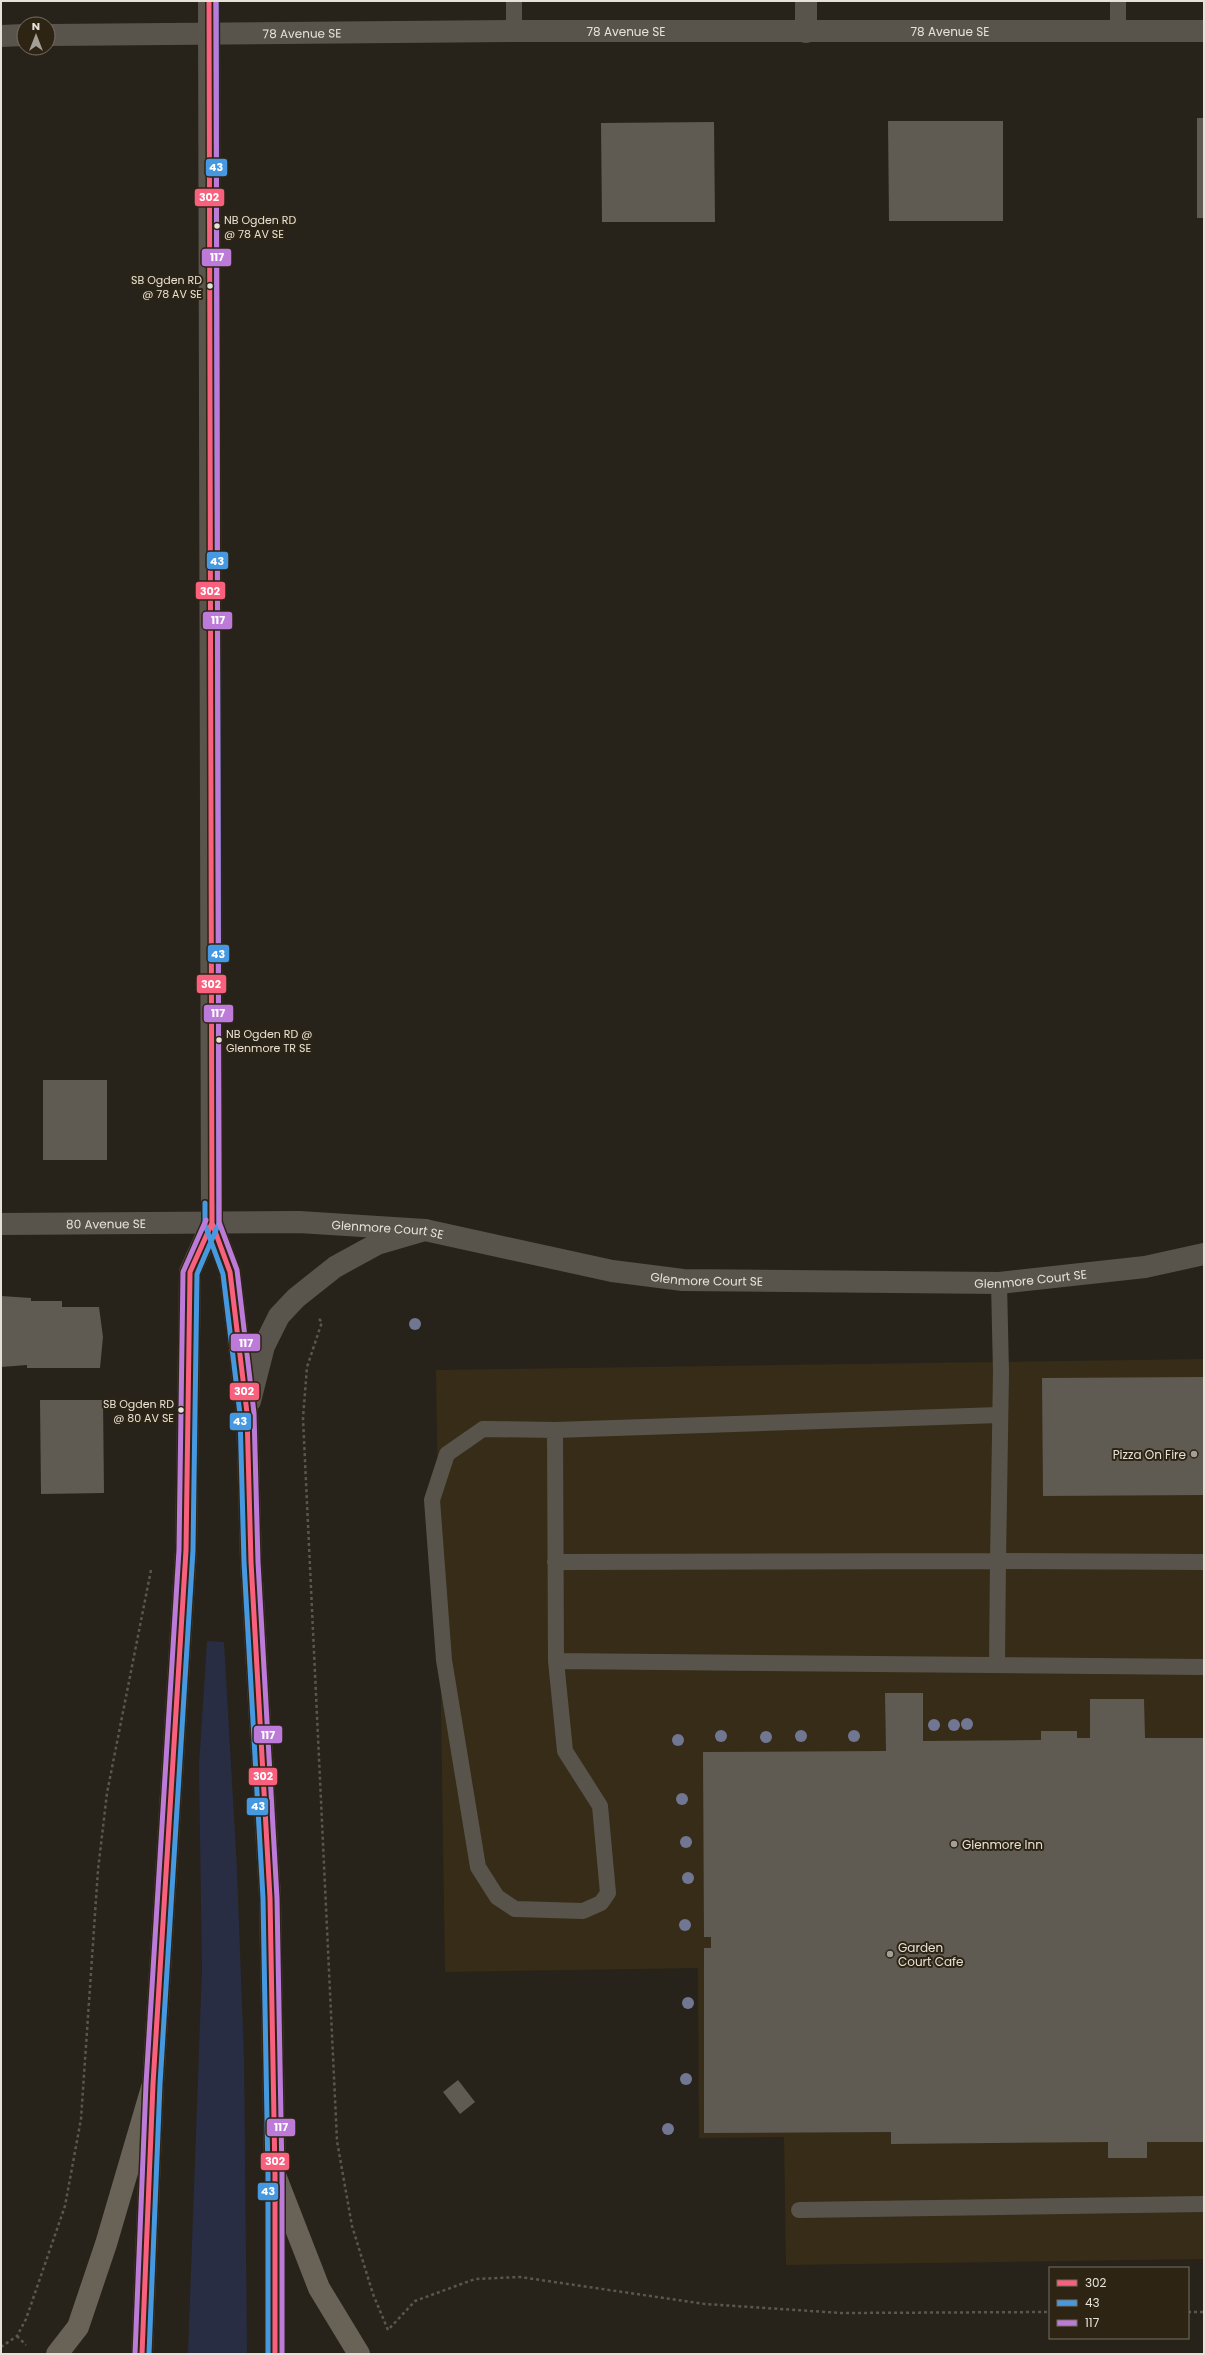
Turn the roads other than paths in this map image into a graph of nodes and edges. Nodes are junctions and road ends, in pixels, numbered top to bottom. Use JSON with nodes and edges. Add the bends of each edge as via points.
{"nodes":[{"id":1,"x":209,"y":1,"type":"edge"},
{"id":2,"x":514,"y":1,"type":"edge"},
{"id":3,"x":806,"y":1,"type":"edge"},
{"id":4,"x":1118,"y":1,"type":"edge"},
{"id":5,"x":514,"y":31,"type":"junction"},
{"id":6,"x":1118,"y":31,"type":"junction"},
{"id":7,"x":1204,"y":31,"type":"edge"},
{"id":8,"x":806,"y":32,"type":"junction"},
{"id":9,"x":16,"y":35,"type":"edge"},
{"id":10,"x":56,"y":35,"type":"edge"},
{"id":11,"x":209,"y":35,"type":"junction"},
{"id":12,"x":1,"y":36,"type":"edge"},
{"id":13,"x":212,"y":1223,"type":"junction"},
{"id":14,"x":1,"y":1224,"type":"edge"},
{"id":15,"x":425,"y":1230,"type":"junction"},
{"id":16,"x":1204,"y":1254,"type":"edge"},
{"id":17,"x":999,"y":1283,"type":"junction"},
{"id":18,"x":247,"y":1413,"type":"junction"},
{"id":19,"x":999,"y":1415,"type":"junction"},
{"id":20,"x":555,"y":1430,"type":"junction"},
{"id":21,"x":998,"y":1560,"type":"junction"},
{"id":22,"x":555,"y":1562,"type":"junction"},
{"id":23,"x":1204,"y":1562,"type":"edge"},
{"id":24,"x":556,"y":1661,"type":"junction"},
{"id":25,"x":997,"y":1665,"type":"junction"},
{"id":26,"x":1204,"y":1667,"type":"edge"},
{"id":27,"x":153,"y":2084,"type":"junction"},
{"id":28,"x":275,"y":2175,"type":"junction"},
{"id":29,"x":1204,"y":2204,"type":"edge"},
{"id":30,"x":799,"y":2210,"type":"dead end"},
{"id":31,"x":57,"y":2354,"type":"edge"},
{"id":32,"x":142,"y":2354,"type":"edge"},
{"id":33,"x":275,"y":2354,"type":"edge"},
{"id":34,"x":358,"y":2354,"type":"edge"}],
"edges":[{"from":1,"to":11,"type":"street"},
{"from":2,"to":5,"type":"lane"},
{"from":3,"to":8,"type":"street"},
{"from":4,"to":6,"type":"lane"},
{"from":5,"to":8,"type":"street","name":"78 Avenue SE"},
{"from":5,"to":11,"type":"street","name":"78 Avenue SE"},
{"from":6,"to":7,"type":"street","name":"78 Avenue SE"},
{"from":6,"to":8,"type":"street","name":"78 Avenue SE"},
{"from":9,"to":12,"type":"street"},
{"from":10,"to":11,"type":"street","name":"78 Avenue SE"},
{"from":11,"to":13,"type":"street"},
{"from":13,"to":14,"type":"street","name":"80 Avenue SE"},
{"from":13,"to":15,"type":"street","name":"Glenmore Court SE","via":[[299,1222]]},
{"from":13,"to":18,"type":"street","via":[[230,1272]]},
{"from":13,"to":27,"type":"street","via":[[190,1272],[186,1550]]},
{"from":15,"to":17,"type":"street","name":"Glenmore Court SE","via":[[612,1272],[684,1280]]},
{"from":15,"to":18,"type":"street","via":[[377,1244],[335,1267],[296,1298],[279,1316],[264,1346]]},
{"from":16,"to":17,"type":"street","name":"Glenmore Court SE","via":[[1145,1267]]},
{"from":17,"to":19,"type":"lane"},
{"from":18,"to":28,"type":"street","via":[[251,1562],[270,1898]]},
{"from":19,"to":20,"type":"lane"},
{"from":19,"to":21,"type":"lane"},
{"from":20,"to":22,"type":"lane"},
{"from":20,"to":24,"type":"lane","via":[[482,1429],[447,1454],[432,1500],[444,1660],[478,1867],[496,1897],[515,1909],[583,1911],[601,1903],[608,1892],[600,1806],[565,1751]]},
{"from":21,"to":22,"type":"lane"},
{"from":21,"to":23,"type":"lane"},
{"from":21,"to":25,"type":"lane"},
{"from":22,"to":24,"type":"lane"},
{"from":24,"to":25,"type":"lane"},
{"from":25,"to":26,"type":"lane"},
{"from":27,"to":31,"type":"highway","via":[[106,2244],[78,2327]]},
{"from":27,"to":32,"type":"street"},
{"from":28,"to":33,"type":"street"},
{"from":28,"to":34,"type":"highway","via":[[319,2288]]},
{"from":29,"to":30,"type":"lane"}]}
